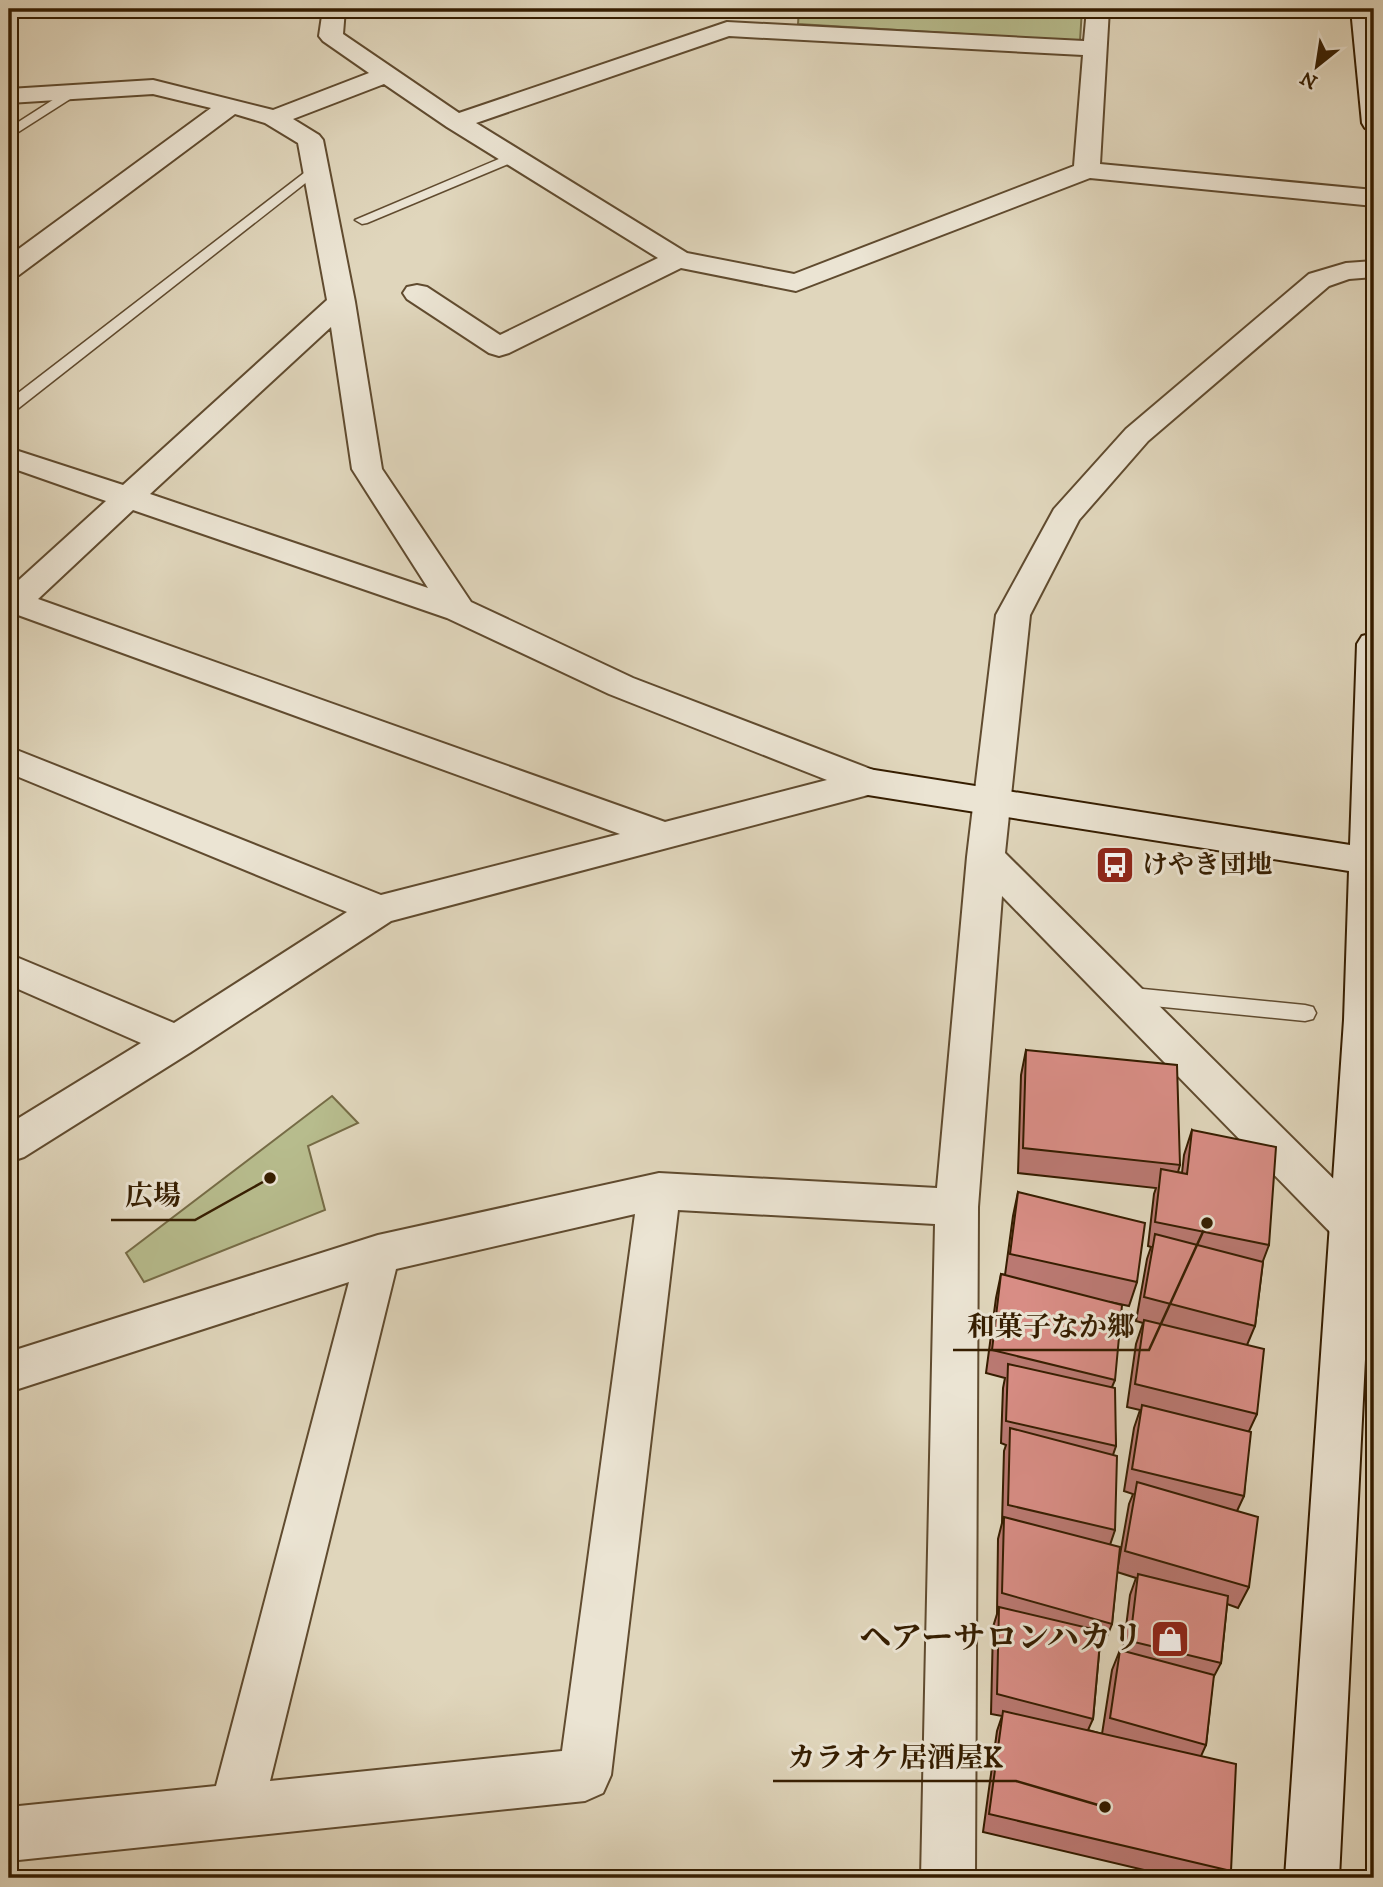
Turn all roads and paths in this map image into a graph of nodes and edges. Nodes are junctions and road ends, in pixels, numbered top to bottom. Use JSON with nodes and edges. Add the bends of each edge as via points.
{"nodes":[{"id":1,"x":334,"y":9,"type":"edge"},
{"id":2,"x":1098,"y":9,"type":"edge"},
{"id":3,"x":1363,"y":9,"type":"edge"},
{"id":4,"x":704,"y":15,"type":"dead end"},
{"id":5,"x":727,"y":29,"type":"junction"},
{"id":6,"x":1095,"y":49,"type":"junction"},
{"id":7,"x":387,"y":74,"type":"junction"},
{"id":8,"x":73,"y":91,"type":"junction"},
{"id":9,"x":9,"y":96,"type":"edge"},
{"id":10,"x":231,"y":105,"type":"junction"},
{"id":11,"x":1374,"y":107,"type":"edge"},
{"id":12,"x":274,"y":118,"type":"junction"},
{"id":13,"x":456,"y":122,"type":"junction"},
{"id":14,"x":9,"y":134,"type":"edge"},
{"id":15,"x":513,"y":157,"type":"junction"},
{"id":16,"x":317,"y":167,"type":"junction"},
{"id":17,"x":1087,"y":170,"type":"junction"},
{"id":18,"x":1374,"y":198,"type":"edge"},
{"id":19,"x":362,"y":220,"type":"dead end"},
{"id":20,"x":678,"y":259,"type":"junction"},
{"id":21,"x":9,"y":269,"type":"edge"},
{"id":22,"x":1374,"y":270,"type":"edge"},
{"id":23,"x":416,"y":293,"type":"dead end"},
{"id":24,"x":341,"y":302,"type":"junction"},
{"id":25,"x":9,"y":408,"type":"edge"},
{"id":26,"x":9,"y":457,"type":"edge"},
{"id":27,"x":128,"y":498,"type":"junction"},
{"id":28,"x":11,"y":603,"type":"edge"},
{"id":29,"x":459,"y":610,"type":"junction"},
{"id":30,"x":1374,"y":644,"type":"edge"},
{"id":31,"x":9,"y":759,"type":"edge"},
{"id":32,"x":868,"y":782,"type":"junction"},
{"id":33,"x":992,"y":802,"type":"junction"},
{"id":34,"x":662,"y":835,"type":"junction"},
{"id":35,"x":986,"y":857,"type":"junction"},
{"id":36,"x":1368,"y":861,"type":"junction"},
{"id":37,"x":379,"y":910,"type":"junction"},
{"id":38,"x":9,"y":969,"type":"edge"},
{"id":39,"x":1123,"y":995,"type":"junction"},
{"id":40,"x":1305,"y":1013,"type":"dead end"},
{"id":41,"x":1369,"y":1021,"type":"edge"},
{"id":42,"x":177,"y":1041,"type":"junction"},
{"id":43,"x":9,"y":1145,"type":"edge"},
{"id":44,"x":659,"y":1191,"type":"junction"},
{"id":45,"x":957,"y":1207,"type":"junction"},
{"id":46,"x":1362,"y":1234,"type":"edge"},
{"id":47,"x":378,"y":1254,"type":"junction"},
{"id":48,"x":12,"y":1377,"type":"edge"},
{"id":49,"x":236,"y":1811,"type":"junction"},
{"id":50,"x":9,"y":1834,"type":"edge"},
{"id":51,"x":947,"y":1878,"type":"edge"},
{"id":52,"x":1312,"y":1878,"type":"edge"}],
"edges":[{"from":1,"to":7,"type":"street","via":[[331,36]]},
{"from":2,"to":6,"type":"street"},
{"from":3,"to":11,"type":"street"},
{"from":4,"to":5,"type":"street"},
{"from":5,"to":6,"type":"street"},
{"from":5,"to":13,"type":"street"},
{"from":6,"to":17,"type":"street"},
{"from":7,"to":12,"type":"street"},
{"from":7,"to":13,"type":"street"},
{"from":8,"to":9,"type":"street"},
{"from":8,"to":10,"type":"street","via":[[152,87]]},
{"from":8,"to":14,"type":"lane"},
{"from":10,"to":12,"type":"street"},
{"from":10,"to":21,"type":"street"},
{"from":12,"to":16,"type":"street","via":[[310,139]]},
{"from":13,"to":15,"type":"street"},
{"from":15,"to":19,"type":"lane"},
{"from":15,"to":20,"type":"street"},
{"from":16,"to":24,"type":"street"},
{"from":16,"to":25,"type":"lane"},
{"from":17,"to":18,"type":"street"},
{"from":17,"to":20,"type":"street","via":[[796,283]]},
{"from":20,"to":23,"type":"street","via":[[499,346]]},
{"from":22,"to":33,"type":"street","via":[[1346,271],[1319,280],[1137,435],[1065,516],[1013,615]]},
{"from":24,"to":27,"type":"street"},
{"from":24,"to":29,"type":"street","via":[[367,469]]},
{"from":26,"to":27,"type":"street"},
{"from":27,"to":28,"type":"street"},
{"from":27,"to":29,"type":"street"},
{"from":28,"to":34,"type":"street"},
{"from":29,"to":32,"type":"street","via":[[621,686]]},
{"from":30,"to":36,"type":"street"},
{"from":31,"to":37,"type":"street"},
{"from":32,"to":33,"type":"street"},
{"from":32,"to":34,"type":"street"},
{"from":33,"to":35,"type":"street"},
{"from":33,"to":36,"type":"street"},
{"from":34,"to":37,"type":"street"},
{"from":35,"to":39,"type":"street"},
{"from":35,"to":45,"type":"street"},
{"from":36,"to":41,"type":"street"},
{"from":37,"to":42,"type":"street"},
{"from":38,"to":42,"type":"street"},
{"from":39,"to":40,"type":"lane"},
{"from":39,"to":46,"type":"street"},
{"from":41,"to":46,"type":"street"},
{"from":42,"to":43,"type":"street"},
{"from":44,"to":45,"type":"street"},
{"from":44,"to":47,"type":"street"},
{"from":44,"to":49,"type":"street","via":[[585,1775]]},
{"from":45,"to":51,"type":"street"},
{"from":46,"to":52,"type":"street"},
{"from":47,"to":48,"type":"street"},
{"from":47,"to":49,"type":"street"},
{"from":49,"to":50,"type":"street"}]}
